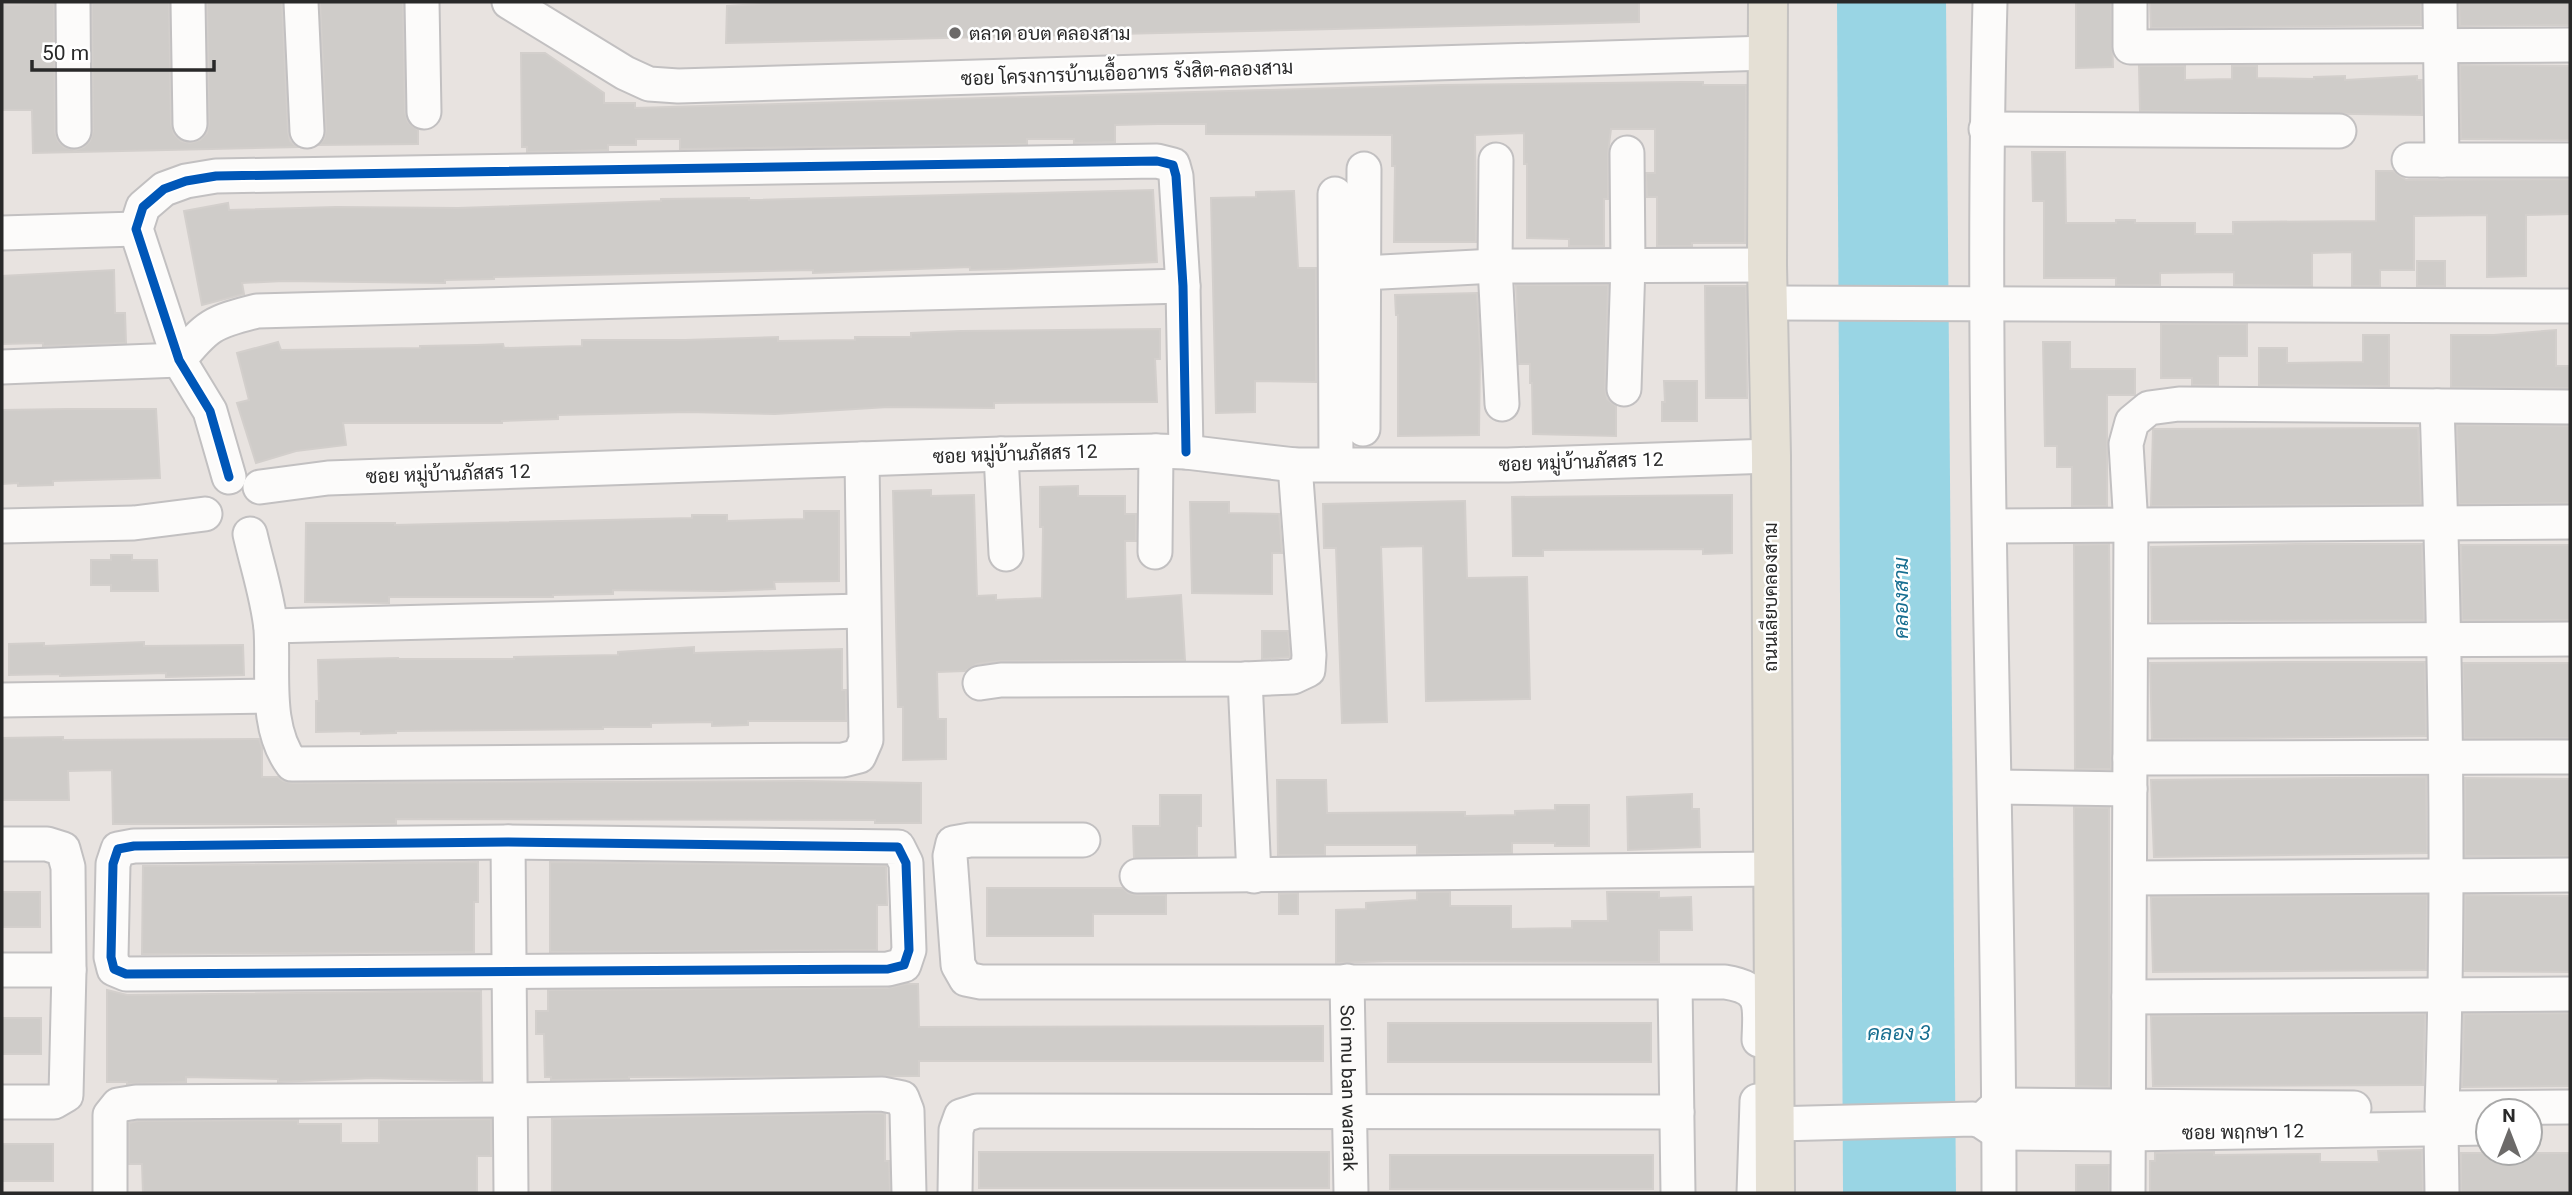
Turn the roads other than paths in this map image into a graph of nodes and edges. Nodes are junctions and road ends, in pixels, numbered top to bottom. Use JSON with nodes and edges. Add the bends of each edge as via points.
{"nodes":[{"id":1,"x":73,"y":2,"type":"edge"},
{"id":2,"x":188,"y":2,"type":"edge"},
{"id":3,"x":301,"y":2,"type":"edge"},
{"id":4,"x":422,"y":2,"type":"edge"},
{"id":5,"x":509,"y":2,"type":"edge"},
{"id":6,"x":1768,"y":2,"type":"edge"},
{"id":7,"x":1990,"y":2,"type":"edge"},
{"id":8,"x":2130,"y":2,"type":"edge"},
{"id":9,"x":2440,"y":2,"type":"edge"},
{"id":10,"x":2570,"y":45,"type":"edge"},
{"id":11,"x":2440,"y":46,"type":"junction"},
{"id":12,"x":1768,"y":53,"type":"junction"},
{"id":13,"x":424,"y":111,"type":"dead end"},
{"id":14,"x":190,"y":124,"type":"dead end"},
{"id":15,"x":1986,"y":129,"type":"junction"},
{"id":16,"x":74,"y":131,"type":"dead end"},
{"id":17,"x":307,"y":131,"type":"dead end"},
{"id":18,"x":2339,"y":131,"type":"dead end"},
{"id":19,"x":1627,"y":153,"type":"dead end"},
{"id":20,"x":2409,"y":159,"type":"dead end"},
{"id":21,"x":2442,"y":159,"type":"junction"},
{"id":22,"x":1496,"y":160,"type":"dead end"},
{"id":23,"x":2570,"y":160,"type":"edge"},
{"id":24,"x":1364,"y":169,"type":"dead end"},
{"id":25,"x":1335,"y":194,"type":"dead end"},
{"id":26,"x":136,"y":229,"type":"junction"},
{"id":27,"x":2,"y":233,"type":"edge"},
{"id":28,"x":1628,"y":264,"type":"junction"},
{"id":29,"x":1767,"y":265,"type":"junction"},
{"id":30,"x":1495,"y":266,"type":"junction"},
{"id":31,"x":1363,"y":273,"type":"junction"},
{"id":32,"x":1183,"y":286,"type":"junction"},
{"id":33,"x":1767,"y":303,"type":"junction"},
{"id":34,"x":1976,"y":303,"type":"junction"},
{"id":35,"x":2570,"y":306,"type":"edge"},
{"id":36,"x":178,"y":360,"type":"junction"},
{"id":37,"x":2,"y":367,"type":"edge"},
{"id":38,"x":1624,"y":389,"type":"dead end"},
{"id":39,"x":1502,"y":404,"type":"dead end"},
{"id":40,"x":2437,"y":406,"type":"junction"},
{"id":41,"x":2570,"y":407,"type":"edge"},
{"id":42,"x":1363,"y":429,"type":"dead end"},
{"id":43,"x":1171,"y":451,"type":"junction"},
{"id":44,"x":1001,"y":454,"type":"junction"},
{"id":45,"x":1771,"y":456,"type":"junction"},
{"id":46,"x":862,"y":459,"type":"junction"},
{"id":47,"x":1336,"y":463,"type":"junction"},
{"id":48,"x":1295,"y":465,"type":"junction"},
{"id":49,"x":244,"y":482,"type":"junction"},
{"id":50,"x":205,"y":514,"type":"junction"},
{"id":51,"x":2570,"y":522,"type":"edge"},
{"id":52,"x":2441,"y":524,"type":"junction"},
{"id":53,"x":2,"y":526,"type":"edge"},
{"id":54,"x":1990,"y":526,"type":"junction"},
{"id":55,"x":2131,"y":526,"type":"junction"},
{"id":56,"x":250,"y":534,"type":"junction"},
{"id":57,"x":1155,"y":552,"type":"dead end"},
{"id":58,"x":1006,"y":554,"type":"dead end"},
{"id":59,"x":863,"y":611,"type":"junction"},
{"id":60,"x":271,"y":626,"type":"junction"},
{"id":61,"x":2443,"y":639,"type":"junction"},
{"id":62,"x":2570,"y":639,"type":"edge"},
{"id":63,"x":2131,"y":641,"type":"junction"},
{"id":64,"x":1245,"y":679,"type":"junction"},
{"id":65,"x":980,"y":683,"type":"dead end"},
{"id":66,"x":271,"y":696,"type":"junction"},
{"id":67,"x":2,"y":700,"type":"edge"},
{"id":68,"x":2446,"y":757,"type":"junction"},
{"id":69,"x":2570,"y":757,"type":"edge"},
{"id":70,"x":2130,"y":774,"type":"junction"},
{"id":71,"x":1994,"y":787,"type":"junction"},
{"id":72,"x":1083,"y":841,"type":"dead end"},
{"id":73,"x":508,"y":842,"type":"junction"},
{"id":74,"x":2,"y":845,"type":"edge"},
{"id":75,"x":1773,"y":869,"type":"junction"},
{"id":76,"x":2570,"y":875,"type":"edge"},
{"id":77,"x":1137,"y":876,"type":"dead end"},
{"id":78,"x":1254,"y":876,"type":"junction"},
{"id":79,"x":2445,"y":876,"type":"junction"},
{"id":80,"x":2130,"y":878,"type":"junction"},
{"id":81,"x":2,"y":970,"type":"edge"},
{"id":82,"x":69,"y":970,"type":"junction"},
{"id":83,"x":509,"y":971,"type":"junction"},
{"id":84,"x":1347,"y":981,"type":"junction"},
{"id":85,"x":1675,"y":983,"type":"junction"},
{"id":86,"x":2570,"y":994,"type":"edge"},
{"id":87,"x":2446,"y":995,"type":"junction"},
{"id":88,"x":2129,"y":997,"type":"junction"},
{"id":89,"x":510,"y":1100,"type":"junction"},
{"id":90,"x":2,"y":1102,"type":"edge"},
{"id":91,"x":2570,"y":1107,"type":"edge"},
{"id":92,"x":1349,"y":1112,"type":"junction"},
{"id":93,"x":1677,"y":1112,"type":"junction"},
{"id":94,"x":2442,"y":1118,"type":"junction"},
{"id":95,"x":1988,"y":1120,"type":"junction"},
{"id":96,"x":2128,"y":1120,"type":"junction"},
{"id":97,"x":1773,"y":1124,"type":"junction"},
{"id":98,"x":2474,"y":1125,"type":"edge"},
{"id":99,"x":2570,"y":1127,"type":"edge"},
{"id":100,"x":2544,"y":1128,"type":"edge"},
{"id":101,"x":110,"y":1193,"type":"edge"},
{"id":102,"x":511,"y":1193,"type":"edge"},
{"id":103,"x":909,"y":1193,"type":"edge"},
{"id":104,"x":955,"y":1193,"type":"edge"},
{"id":105,"x":1351,"y":1193,"type":"edge"},
{"id":106,"x":1678,"y":1193,"type":"edge"},
{"id":107,"x":1754,"y":1193,"type":"edge"},
{"id":108,"x":1775,"y":1193,"type":"edge"},
{"id":109,"x":1999,"y":1193,"type":"edge"},
{"id":110,"x":2128,"y":1193,"type":"edge"},
{"id":111,"x":2442,"y":1193,"type":"edge"}],
"edges":[{"from":1,"to":16,"type":"street"},
{"from":2,"to":14,"type":"street"},
{"from":3,"to":17,"type":"street"},
{"from":4,"to":13,"type":"street"},
{"from":5,"to":12,"type":"street","name":"ซอย โครงการบ้านเอื้ออาทร รังสิต-คลองสาม","via":[[625,73],[649,84],[678,86]]},
{"from":6,"to":12,"type":"main road","name":"ถนนเลียบคลองสาม"},
{"from":7,"to":15,"type":"street"},
{"from":8,"to":11,"type":"street","via":[[2130,47]]},
{"from":9,"to":11,"type":"street"},
{"from":10,"to":11,"type":"street"},
{"from":11,"to":21,"type":"street"},
{"from":12,"to":29,"type":"main road","name":"ถนนเลียบคลองสาม"},
{"from":15,"to":18,"type":"street"},
{"from":15,"to":34,"type":"street"},
{"from":19,"to":28,"type":"street"},
{"from":20,"to":21,"type":"street"},
{"from":21,"to":23,"type":"street"},
{"from":22,"to":30,"type":"street"},
{"from":24,"to":31,"type":"street"},
{"from":25,"to":47,"type":"street"},
{"from":26,"to":27,"type":"street"},
{"from":26,"to":32,"type":"street","via":[[143,207],[164,189],[216,176],[1157,161],[1173,165],[1176,176]]},
{"from":26,"to":36,"type":"street"},
{"from":28,"to":29,"type":"street"},
{"from":28,"to":30,"type":"street"},
{"from":28,"to":38,"type":"street"},
{"from":29,"to":33,"type":"main road","name":"ถนนเลียบคลองสาม"},
{"from":30,"to":31,"type":"street"},
{"from":30,"to":39,"type":"street"},
{"from":31,"to":42,"type":"street"},
{"from":32,"to":36,"type":"street","via":[[257,312],[226,319],[202,331]]},
{"from":32,"to":43,"type":"street"},
{"from":33,"to":34,"type":"street"},
{"from":33,"to":45,"type":"main road","name":"ถนนเลียบคลองสาม"},
{"from":34,"to":35,"type":"street"},
{"from":34,"to":54,"type":"street"},
{"from":36,"to":37,"type":"street"},
{"from":36,"to":49,"type":"street","via":[[210,411]]},
{"from":40,"to":41,"type":"street"},
{"from":40,"to":52,"type":"street"},
{"from":40,"to":55,"type":"street","via":[[2179,404],[2149,408],[2132,422],[2126,444]]},
{"from":43,"to":44,"type":"street","name":"ซอย หมู่บ้านภัสสร 12"},
{"from":43,"to":48,"type":"street","name":"ซอย หมู่บ้านภัสสร 12"},
{"from":43,"to":57,"type":"street"},
{"from":44,"to":46,"type":"street","name":"ซอย หมู่บ้านภัสสร 12"},
{"from":44,"to":58,"type":"street"},
{"from":45,"to":47,"type":"street","name":"ซอย หมู่บ้านภัสสร 12","via":[[1508,465]]},
{"from":45,"to":75,"type":"main road","name":"ถนนเลียบคลองสาม"},
{"from":46,"to":49,"type":"street","name":"ซอย หมู่บ้านภัสสร 12"},
{"from":46,"to":59,"type":"street"},
{"from":47,"to":48,"type":"street","name":"ซอย หมู่บ้านภัสสร 12"},
{"from":48,"to":64,"type":"street","via":[[1308,670],[1293,677]]},
{"from":49,"to":50,"type":"street","via":[[218,481],[209,490]]},
{"from":49,"to":56,"type":"street","via":[[266,499],[266,513]]},
{"from":50,"to":53,"type":"street","via":[[134,523]]},
{"from":50,"to":56,"type":"street","via":[[223,535]]},
{"from":51,"to":52,"type":"street"},
{"from":52,"to":55,"type":"street"},
{"from":52,"to":61,"type":"street"},
{"from":54,"to":55,"type":"street"},
{"from":54,"to":71,"type":"street"},
{"from":55,"to":63,"type":"street"},
{"from":56,"to":60,"type":"street"},
{"from":59,"to":60,"type":"street"},
{"from":59,"to":66,"type":"street","via":[[866,740],[859,756],[843,760],[292,764],[282,751]]},
{"from":60,"to":66,"type":"street"},
{"from":61,"to":62,"type":"street"},
{"from":61,"to":63,"type":"street"},
{"from":61,"to":68,"type":"street"},
{"from":63,"to":70,"type":"street"},
{"from":64,"to":65,"type":"street"},
{"from":64,"to":78,"type":"street"},
{"from":66,"to":67,"type":"street"},
{"from":68,"to":69,"type":"street"},
{"from":68,"to":70,"type":"street"},
{"from":68,"to":79,"type":"street"},
{"from":70,"to":71,"type":"street"},
{"from":70,"to":80,"type":"street"},
{"from":71,"to":95,"type":"street"},
{"from":72,"to":84,"type":"street","via":[[953,843],[950,856],[958,965],[966,979]]},
{"from":73,"to":83,"type":"street"},
{"from":73,"to":83,"type":"street","via":[[898,847],[906,863],[909,950],[904,965],[888,969]]},
{"from":73,"to":83,"type":"street","via":[[118,849],[113,864],[111,957],[114,969],[126,974]]},
{"from":74,"to":82,"type":"street","via":[[47,844],[63,849],[68,867]]},
{"from":75,"to":78,"type":"street"},
{"from":75,"to":97,"type":"main road","name":"ถนนเลียบคลองสาม"},
{"from":76,"to":79,"type":"street"},
{"from":77,"to":78,"type":"street"},
{"from":79,"to":80,"type":"street"},
{"from":79,"to":87,"type":"street"},
{"from":80,"to":88,"type":"street"},
{"from":81,"to":82,"type":"street"},
{"from":82,"to":90,"type":"street","via":[[66,1095],[54,1102]]},
{"from":83,"to":89,"type":"street"},
{"from":84,"to":85,"type":"street"},
{"from":84,"to":92,"type":"street","name":"Soi mu ban wararak"},
{"from":85,"to":93,"type":"street"},
{"from":85,"to":107,"type":"street","via":[[1743,984],[1758,1003]]},
{"from":86,"to":87,"type":"street"},
{"from":87,"to":88,"type":"street"},
{"from":87,"to":94,"type":"street"},
{"from":88,"to":96,"type":"street"},
{"from":89,"to":101,"type":"street","via":[[118,1105],[110,1115]]},
{"from":89,"to":102,"type":"street"},
{"from":89,"to":103,"type":"street","via":[[881,1094],[902,1098],[907,1111]]},
{"from":91,"to":94,"type":"street"},
{"from":92,"to":93,"type":"street"},
{"from":92,"to":104,"type":"street","via":[[977,1111],[961,1116],[956,1130]]},
{"from":92,"to":105,"type":"street","name":"Soi mu ban wararak"},
{"from":93,"to":106,"type":"street"},
{"from":94,"to":96,"type":"street","name":"ซอย พฤกษา 12"},
{"from":94,"to":98,"type":"street","name":"ซอย พฤกษา 12"},
{"from":94,"to":111,"type":"street"},
{"from":95,"to":96,"type":"street","name":"ซอย พฤกษา 12"},
{"from":95,"to":97,"type":"street"},
{"from":95,"to":109,"type":"street"},
{"from":96,"to":110,"type":"street"},
{"from":97,"to":108,"type":"main road","name":"ถนนเลียบคลองสาม"},
{"from":99,"to":100,"type":"street"}]}
